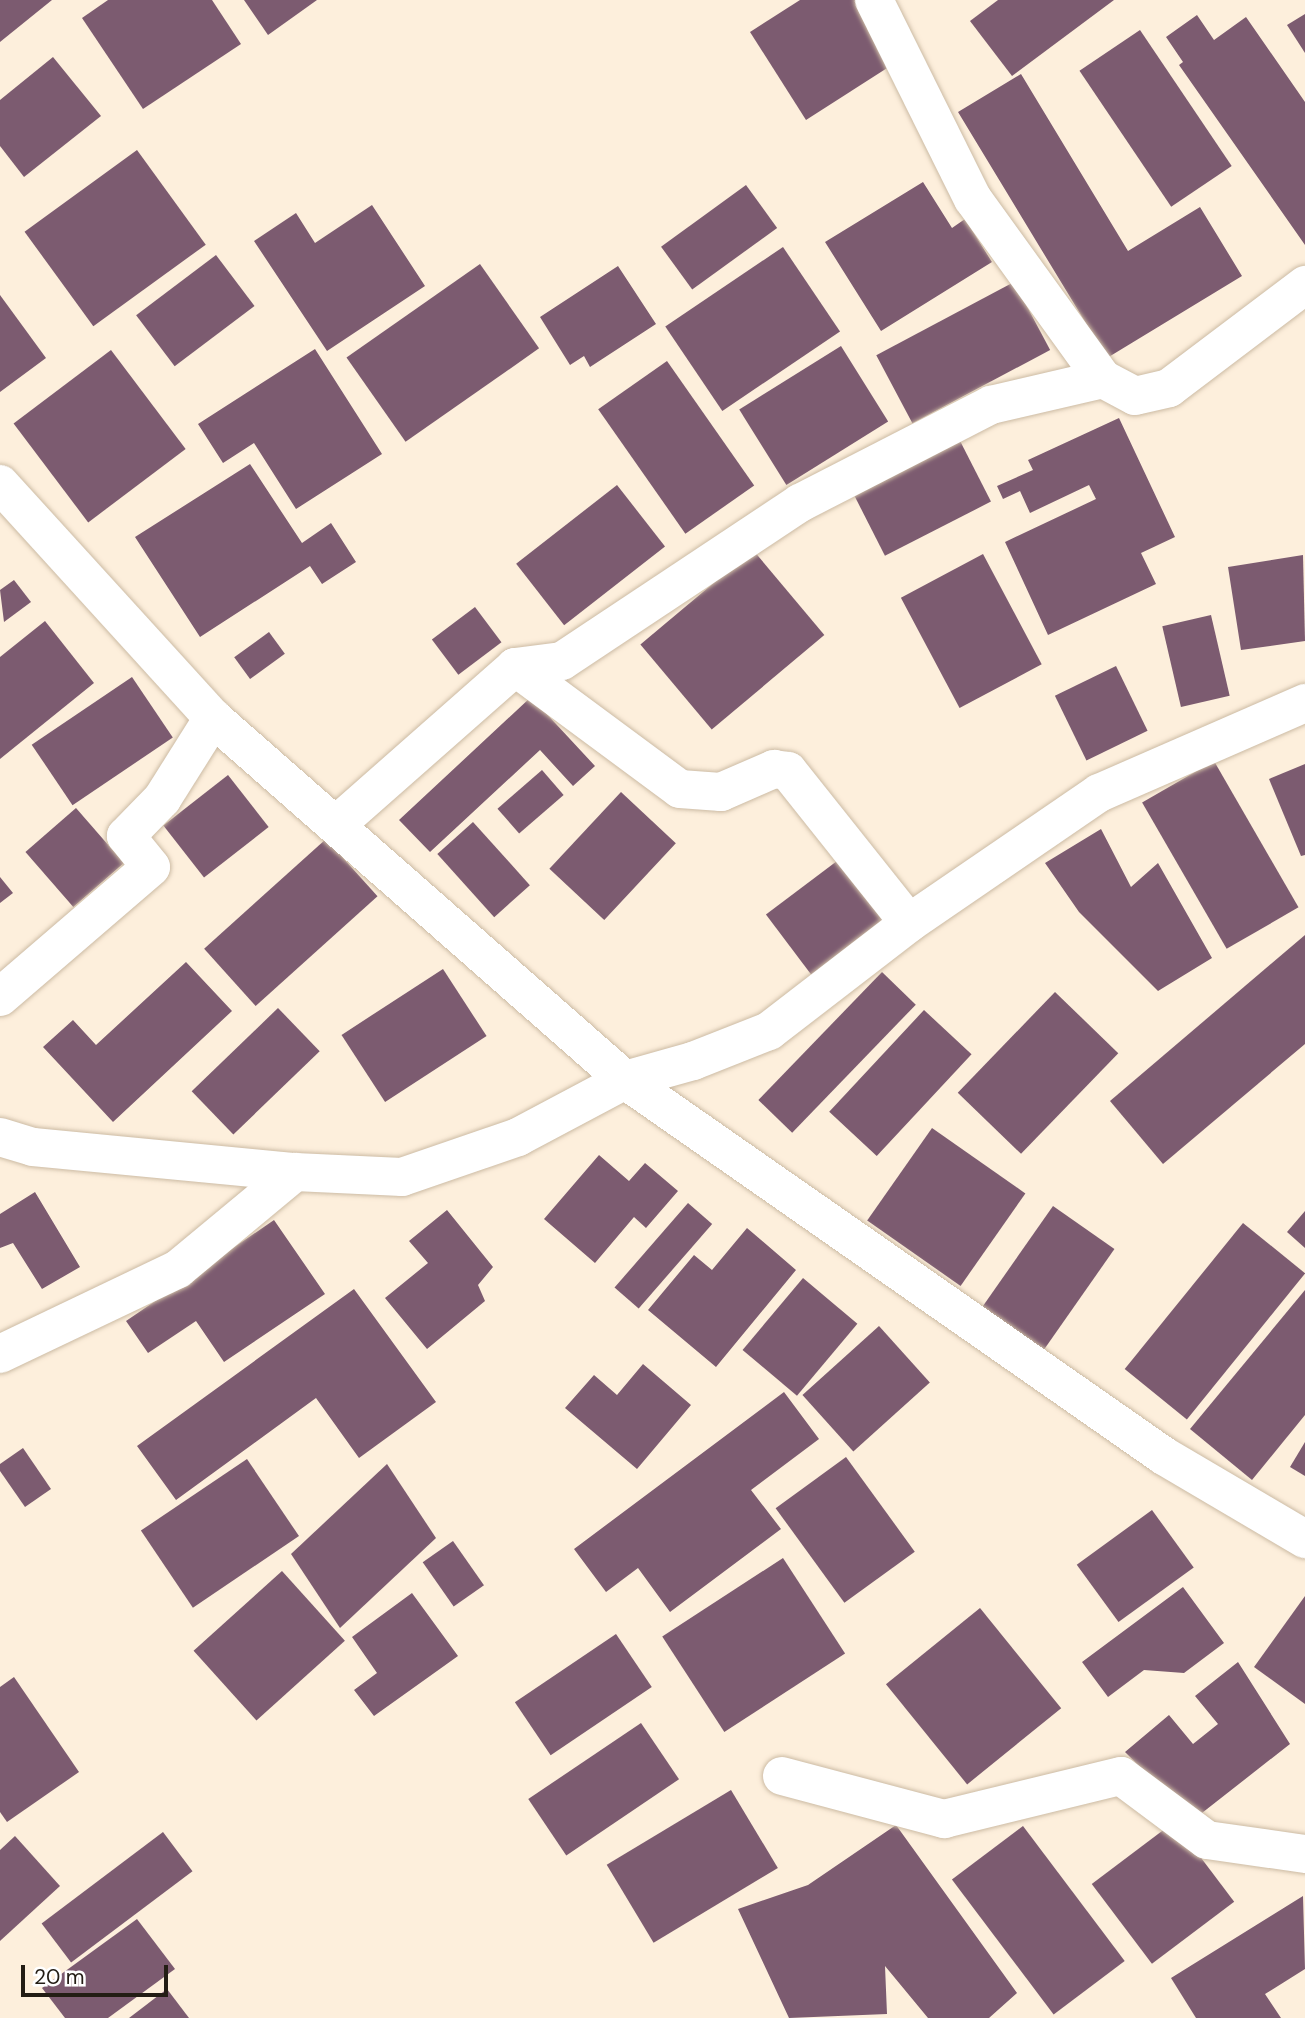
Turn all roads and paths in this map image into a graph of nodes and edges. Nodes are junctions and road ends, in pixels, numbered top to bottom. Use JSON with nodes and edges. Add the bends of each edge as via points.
{"nodes":[{"id":1,"x":874,"y":0,"type":"edge"},
{"id":2,"x":1305,"y":285,"type":"edge"},
{"id":3,"x":1103,"y":379,"type":"junction"},
{"id":4,"x":0,"y":484,"type":"edge"},
{"id":5,"x":515,"y":667,"type":"junction"},
{"id":6,"x":1305,"y":703,"type":"edge"},
{"id":7,"x":213,"y":718,"type":"junction"},
{"id":8,"x":336,"y":825,"type":"junction"},
{"id":9,"x":909,"y":923,"type":"junction"},
{"id":10,"x":0,"y":997,"type":"edge"},
{"id":11,"x":625,"y":1080,"type":"junction"},
{"id":12,"x":0,"y":1137,"type":"edge"},
{"id":13,"x":295,"y":1172,"type":"junction"},
{"id":14,"x":0,"y":1354,"type":"edge"},
{"id":15,"x":1305,"y":1539,"type":"edge"},
{"id":16,"x":782,"y":1776,"type":"dead end"},
{"id":17,"x":1305,"y":1854,"type":"edge"}],
"edges":[{"from":1,"to":3,"type":"street","via":[[973,200]]},
{"from":2,"to":3,"type":"street","via":[[1169,388],[1135,396]]},
{"from":3,"to":5,"type":"street","via":[[991,405],[800,503],[562,662]]},
{"from":4,"to":7,"type":"street"},
{"from":5,"to":8,"type":"street"},
{"from":5,"to":9,"type":"street","via":[[680,789],[721,792],[774,769],[788,771]]},
{"from":6,"to":9,"type":"street","via":[[1099,793]]},
{"from":7,"to":8,"type":"street"},
{"from":7,"to":10,"type":"street","via":[[162,799],[125,836],[151,867]]},
{"from":8,"to":11,"type":"street"},
{"from":9,"to":11,"type":"street","via":[[769,1031],[693,1061]]},
{"from":11,"to":13,"type":"street","via":[[518,1137],[402,1177]]},
{"from":11,"to":15,"type":"street","via":[[1164,1456]]},
{"from":12,"to":13,"type":"street","via":[[33,1147]]},
{"from":13,"to":14,"type":"street","via":[[178,1269]]},
{"from":16,"to":17,"type":"street","via":[[944,1819],[1121,1776],[1208,1840]]}]}
